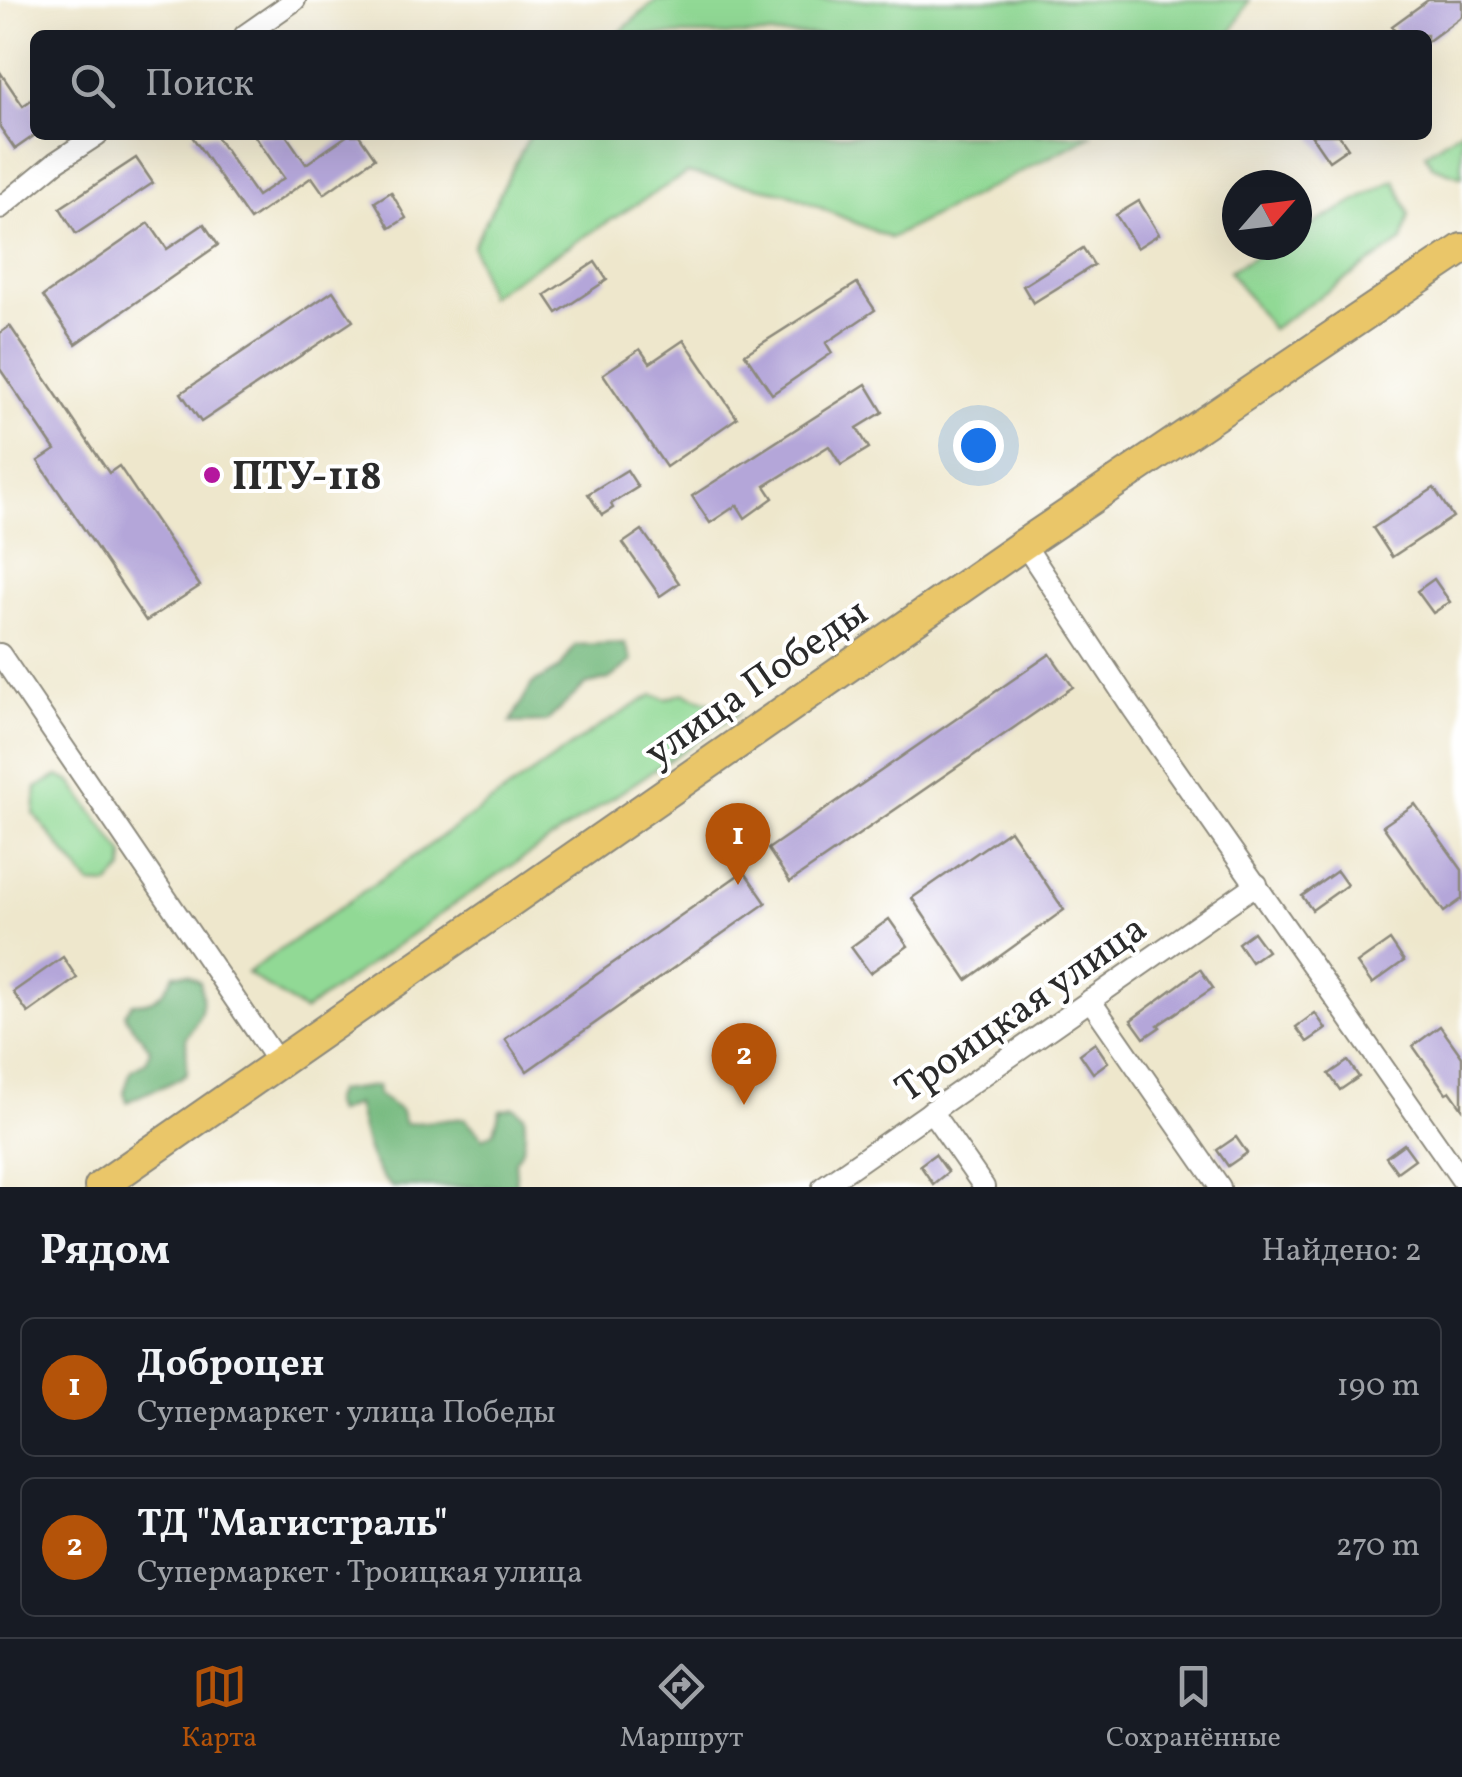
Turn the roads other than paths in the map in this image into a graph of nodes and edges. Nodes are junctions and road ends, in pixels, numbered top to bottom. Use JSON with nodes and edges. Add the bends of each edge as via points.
{"nodes":[{"id":1,"x":295,"y":0,"type":"edge"},
{"id":2,"x":252,"y":30,"type":"edge"},
{"id":3,"x":90,"y":140,"type":"edge"},
{"id":4,"x":0,"y":208,"type":"edge"},
{"id":5,"x":1462,"y":250,"type":"edge"},
{"id":6,"x":1024,"y":544,"type":"junction"},
{"id":7,"x":0,"y":654,"type":"edge"},
{"id":8,"x":1257,"y":884,"type":"junction"},
{"id":9,"x":1090,"y":1000,"type":"junction"},
{"id":10,"x":277,"y":1061,"type":"junction"},
{"id":11,"x":932,"y":1111,"type":"junction"},
{"id":12,"x":1462,"y":1180,"type":"edge"},
{"id":13,"x":100,"y":1187,"type":"edge"},
{"id":14,"x":822,"y":1187,"type":"edge"},
{"id":15,"x":984,"y":1187,"type":"edge"},
{"id":16,"x":1220,"y":1187,"type":"edge"}],
"edges":[{"from":1,"to":2,"type":"street"},
{"from":3,"to":4,"type":"street"},
{"from":5,"to":6,"type":"highway","name":"улица Победы"},
{"from":6,"to":8,"type":"street"},
{"from":6,"to":10,"type":"highway","name":"улица Победы"},
{"from":7,"to":10,"type":"street"},
{"from":8,"to":9,"type":"street","name":"Троицкая улица"},
{"from":8,"to":12,"type":"street"},
{"from":9,"to":11,"type":"street","name":"Троицкая улица"},
{"from":9,"to":16,"type":"street"},
{"from":10,"to":13,"type":"highway","name":"улица Победы"},
{"from":11,"to":14,"type":"street","name":"Троицкая улица"},
{"from":11,"to":15,"type":"street"}]}
